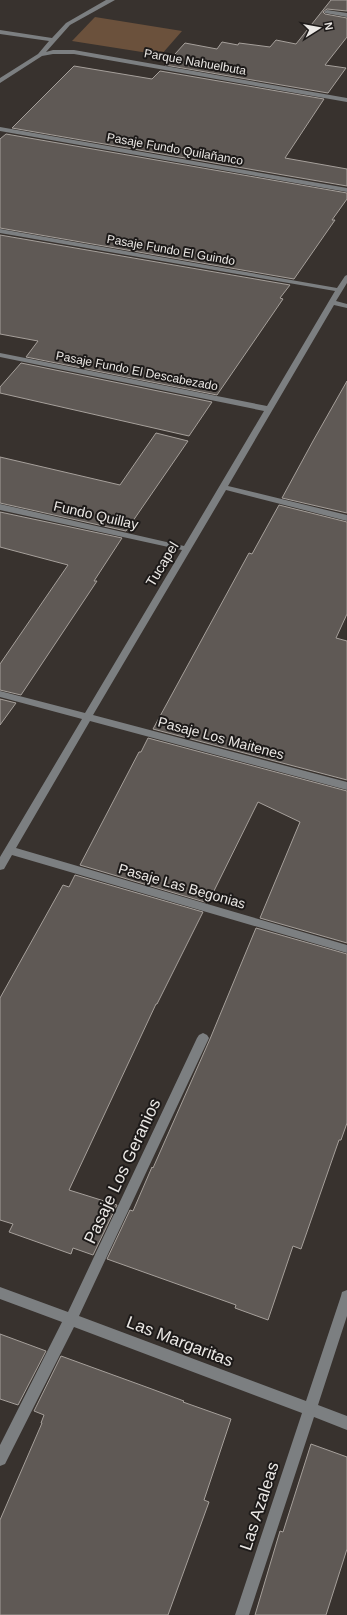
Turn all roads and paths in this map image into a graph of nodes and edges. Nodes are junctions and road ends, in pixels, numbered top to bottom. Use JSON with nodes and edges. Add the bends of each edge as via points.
{"nodes":[{"id":1,"x":112,"y":0,"type":"edge"},
{"id":2,"x":327,"y":12,"type":"dead end"},
{"id":3,"x":347,"y":15,"type":"edge"},
{"id":4,"x":0,"y":32,"type":"edge"},
{"id":5,"x":54,"y":40,"type":"junction"},
{"id":6,"x":40,"y":56,"type":"junction"},
{"id":7,"x":0,"y":81,"type":"edge"},
{"id":8,"x":347,"y":100,"type":"edge"},
{"id":9,"x":0,"y":129,"type":"edge"},
{"id":10,"x":347,"y":190,"type":"edge"},
{"id":11,"x":0,"y":231,"type":"edge"},
{"id":12,"x":347,"y":277,"type":"edge"},
{"id":13,"x":339,"y":290,"type":"junction"},
{"id":14,"x":332,"y":302,"type":"junction"},
{"id":15,"x":347,"y":306,"type":"edge"},
{"id":16,"x":0,"y":356,"type":"edge"},
{"id":17,"x":268,"y":409,"type":"junction"},
{"id":18,"x":222,"y":487,"type":"junction"},
{"id":19,"x":0,"y":506,"type":"edge"},
{"id":20,"x":347,"y":518,"type":"edge"},
{"id":21,"x":186,"y":549,"type":"junction"},
{"id":22,"x":0,"y":694,"type":"edge"},
{"id":23,"x":88,"y":716,"type":"junction"},
{"id":24,"x":347,"y":786,"type":"edge"},
{"id":25,"x":9,"y":850,"type":"junction"},
{"id":26,"x":0,"y":866,"type":"edge"},
{"id":27,"x":347,"y":949,"type":"edge"},
{"id":28,"x":203,"y":1038,"type":"dead end"},
{"id":29,"x":0,"y":1293,"type":"edge"},
{"id":30,"x":347,"y":1296,"type":"edge"},
{"id":31,"x":71,"y":1319,"type":"junction"},
{"id":32,"x":310,"y":1409,"type":"junction"},
{"id":33,"x":347,"y":1423,"type":"edge"},
{"id":34,"x":0,"y":1458,"type":"edge"},
{"id":35,"x":242,"y":1615,"type":"edge"}],
"edges":[{"from":1,"to":5,"type":"street","via":[[68,24]]},
{"from":2,"to":3,"type":"street"},
{"from":4,"to":5,"type":"street"},
{"from":5,"to":6,"type":"street"},
{"from":6,"to":7,"type":"street"},
{"from":6,"to":8,"type":"street","name":"Parque Nahuelbuta","via":[[53,52],[74,52]]},
{"from":9,"to":10,"type":"street","name":"Pasaje Fundo Quilañanco"},
{"from":11,"to":13,"type":"street","name":"Pasaje Fundo El Guindo"},
{"from":12,"to":13,"type":"street","name":"Tucapel"},
{"from":13,"to":14,"type":"street","name":"Tucapel"},
{"from":14,"to":15,"type":"street"},
{"from":14,"to":17,"type":"street","name":"Tucapel"},
{"from":16,"to":17,"type":"street","name":"Pasaje Fundo El Descabezado"},
{"from":17,"to":18,"type":"street","name":"Tucapel"},
{"from":18,"to":20,"type":"street"},
{"from":18,"to":21,"type":"street","name":"Tucapel"},
{"from":19,"to":21,"type":"street","name":"Fundo Quillay"},
{"from":21,"to":23,"type":"street","name":"Tucapel"},
{"from":22,"to":23,"type":"street","name":"Pasaje Los Maitenes"},
{"from":23,"to":24,"type":"street","name":"Pasaje Los Maitenes"},
{"from":23,"to":25,"type":"street","name":"Tucapel"},
{"from":25,"to":26,"type":"street","name":"Tucapel"},
{"from":25,"to":27,"type":"street","name":"Pasaje Las Begonias"},
{"from":28,"to":31,"type":"street","name":"Pasaje Los Geranios"},
{"from":29,"to":31,"type":"street","name":"Las Margaritas"},
{"from":30,"to":32,"type":"street","name":"Las Azaleas"},
{"from":31,"to":32,"type":"street","name":"Las Margaritas"},
{"from":31,"to":34,"type":"street","name":"Pasaje Los Geranios"},
{"from":32,"to":33,"type":"street","name":"Las Margaritas"},
{"from":32,"to":35,"type":"street","name":"Las Azaleas"}]}
